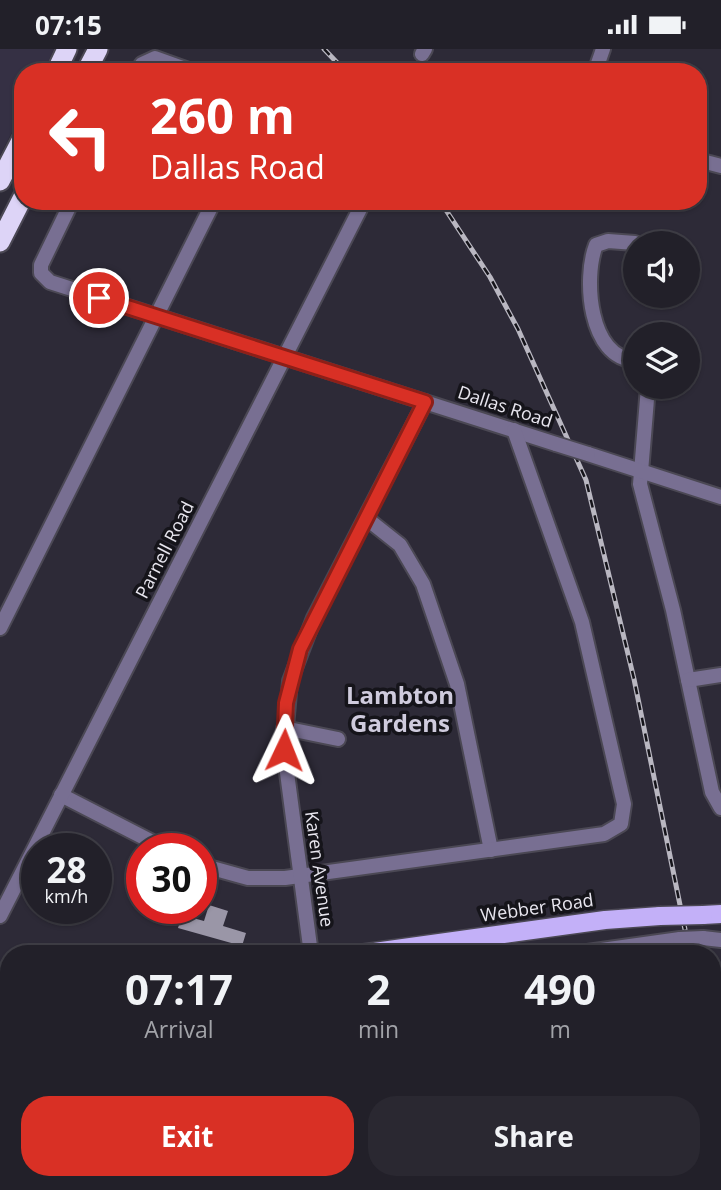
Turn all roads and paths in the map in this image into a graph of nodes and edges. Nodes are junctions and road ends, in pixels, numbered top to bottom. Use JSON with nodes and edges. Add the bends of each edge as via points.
{"nodes":[{"id":1,"x":145,"y":63,"type":"edge"},
{"id":2,"x":170,"y":63,"type":"edge"},
{"id":3,"x":14,"y":150,"type":"edge"},
{"id":4,"x":14,"y":154,"type":"edge"},
{"id":5,"x":0,"y":172,"type":"edge"},
{"id":6,"x":0,"y":181,"type":"edge"},
{"id":7,"x":16,"y":210,"type":"edge"},
{"id":8,"x":67,"y":210,"type":"edge"},
{"id":9,"x":210,"y":210,"type":"edge"},
{"id":10,"x":359,"y":210,"type":"edge"},
{"id":11,"x":0,"y":241,"type":"edge"},
{"id":12,"x":623,"y":242,"type":"edge"},
{"id":13,"x":158,"y":316,"type":"junction"},
{"id":14,"x":284,"y":357,"type":"junction"},
{"id":15,"x":623,"y":359,"type":"edge"},
{"id":16,"x":647,"y":399,"type":"edge"},
{"id":17,"x":425,"y":402,"type":"junction"},
{"id":18,"x":514,"y":430,"type":"junction"},
{"id":19,"x":641,"y":471,"type":"junction"},
{"id":20,"x":721,"y":497,"type":"edge"},
{"id":21,"x":366,"y":518,"type":"junction"},
{"id":22,"x":0,"y":628,"type":"edge"},
{"id":23,"x":721,"y":675,"type":"edge"},
{"id":24,"x":688,"y":680,"type":"junction"},
{"id":25,"x":284,"y":728,"type":"junction"},
{"id":26,"x":338,"y":739,"type":"dead end"},
{"id":27,"x":61,"y":795,"type":"junction"},
{"id":28,"x":721,"y":808,"type":"edge"},
{"id":29,"x":135,"y":833,"type":"edge"},
{"id":30,"x":491,"y":850,"type":"junction"},
{"id":31,"x":217,"y":869,"type":"edge"},
{"id":32,"x":300,"y":875,"type":"junction"},
{"id":33,"x":0,"y":916,"type":"edge"},
{"id":34,"x":662,"y":922,"type":"junction"},
{"id":35,"x":710,"y":923,"type":"edge"},
{"id":36,"x":721,"y":940,"type":"edge"},
{"id":37,"x":310,"y":945,"type":"edge"},
{"id":38,"x":425,"y":945,"type":"edge"},
{"id":39,"x":501,"y":945,"type":"edge"},
{"id":40,"x":637,"y":945,"type":"edge"}],
"edges":[{"from":1,"to":2,"type":"street","via":[[160,59]]},
{"from":3,"to":5,"type":"highway"},
{"from":4,"to":6,"type":"highway"},
{"from":7,"to":11,"type":"highway"},
{"from":8,"to":13,"type":"street","name":"Dallas Road","via":[[42,260],[41,273],[58,286]]},
{"from":9,"to":13,"type":"street"},
{"from":10,"to":14,"type":"street","name":"Parnell Road"},
{"from":12,"to":15,"type":"street","via":[[596,245],[590,302],[612,353]]},
{"from":13,"to":14,"type":"street","name":"Dallas Road"},
{"from":13,"to":22,"type":"street"},
{"from":14,"to":17,"type":"street","name":"Dallas Road"},
{"from":14,"to":27,"type":"street","name":"Parnell Road"},
{"from":16,"to":19,"type":"street"},
{"from":17,"to":18,"type":"street","name":"Dallas Road"},
{"from":17,"to":21,"type":"street","name":"Karen Avenue"},
{"from":18,"to":19,"type":"street","name":"Dallas Road","bridge":true},
{"from":18,"to":30,"type":"street","via":[[593,662],[625,814],[617,828],[604,834]]},
{"from":19,"to":20,"type":"street","name":"Dallas Road"},
{"from":19,"to":24,"type":"street","via":[[642,495]]},
{"from":21,"to":25,"type":"street","name":"Karen Avenue","via":[[300,649]]},
{"from":21,"to":30,"type":"street","via":[[400,545],[423,584],[457,684]]},
{"from":23,"to":24,"type":"street"},
{"from":24,"to":28,"type":"street","via":[[712,792]]},
{"from":25,"to":26,"type":"street"},
{"from":25,"to":32,"type":"street","name":"Karen Avenue","via":[[286,780]]},
{"from":27,"to":29,"type":"street"},
{"from":27,"to":33,"type":"street","name":"Parnell Road"},
{"from":30,"to":32,"type":"street"},
{"from":31,"to":32,"type":"street","via":[[248,878]]},
{"from":32,"to":37,"type":"street","name":"Karen Avenue"},
{"from":34,"to":35,"type":"main road","name":"Webber Road"},
{"from":34,"to":38,"type":"main road","name":"Webber Road","via":[[605,920]]},
{"from":34,"to":39,"type":"main road","name":"Webber Road"},
{"from":35,"to":36,"type":"street"},
{"from":35,"to":40,"type":"street","bridge":true,"via":[[680,939]]}]}
